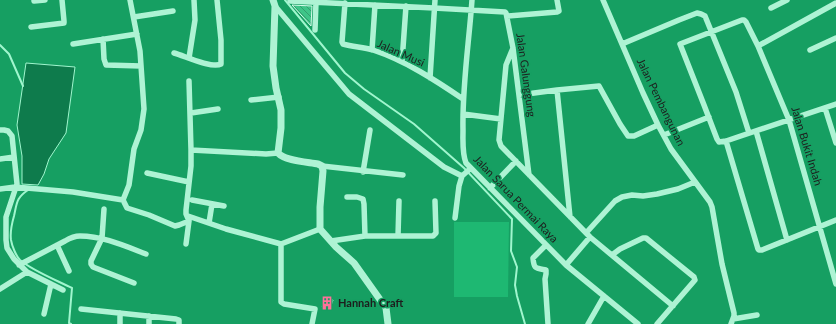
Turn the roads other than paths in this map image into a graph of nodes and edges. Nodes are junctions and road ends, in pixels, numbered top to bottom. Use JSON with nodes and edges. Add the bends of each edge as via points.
{"nodes":[{"id":1,"x":45,"y":0,"type":"edge"},
{"id":2,"x":62,"y":0,"type":"edge"},
{"id":3,"x":130,"y":0,"type":"edge"},
{"id":4,"x":194,"y":0,"type":"edge"},
{"id":5,"x":217,"y":0,"type":"edge"},
{"id":6,"x":435,"y":0,"type":"edge"},
{"id":7,"x":472,"y":0,"type":"edge"},
{"id":8,"x":557,"y":0,"type":"edge"},
{"id":9,"x":603,"y":0,"type":"edge"},
{"id":10,"x":787,"y":0,"type":"edge"},
{"id":11,"x":34,"y":1,"type":"dead end"},
{"id":12,"x":290,"y":1,"type":"edge"},
{"id":13,"x":330,"y":1,"type":"edge"},
{"id":14,"x":316,"y":2,"type":"junction"},
{"id":15,"x":274,"y":3,"type":"edge"},
{"id":16,"x":345,"y":3,"type":"junction"},
{"id":17,"x":836,"y":3,"type":"edge"},
{"id":18,"x":376,"y":5,"type":"junction"},
{"id":19,"x":406,"y":6,"type":"junction"},
{"id":20,"x":434,"y":8,"type":"junction"},
{"id":21,"x":771,"y":8,"type":"dead end"},
{"id":22,"x":471,"y":10,"type":"junction"},
{"id":23,"x":173,"y":11,"type":"dead end"},
{"id":24,"x":507,"y":16,"type":"junction"},
{"id":25,"x":134,"y":17,"type":"junction"},
{"id":26,"x":32,"y":27,"type":"dead end"},
{"id":27,"x":315,"y":30,"type":"dead end"},
{"id":28,"x":712,"y":32,"type":"junction"},
{"id":29,"x":137,"y":34,"type":"junction"},
{"id":30,"x":836,"y":38,"type":"edge"},
{"id":31,"x":103,"y":39,"type":"junction"},
{"id":32,"x":73,"y":44,"type":"dead end"},
{"id":33,"x":622,"y":44,"type":"junction"},
{"id":34,"x":758,"y":46,"type":"junction"},
{"id":35,"x":513,"y":48,"type":"junction"},
{"id":36,"x":372,"y":50,"type":"junction"},
{"id":37,"x":810,"y":50,"type":"dead end"},
{"id":38,"x":174,"y":53,"type":"dead end"},
{"id":39,"x":189,"y":58,"type":"junction"},
{"id":40,"x":402,"y":62,"type":"junction"},
{"id":41,"x":141,"y":66,"type":"junction"},
{"id":42,"x":430,"y":78,"type":"junction"},
{"id":43,"x":189,"y":81,"type":"dead end"},
{"id":44,"x":556,"y":90,"type":"junction"},
{"id":45,"x":519,"y":95,"type":"junction"},
{"id":46,"x":279,"y":97,"type":"junction"},
{"id":47,"x":463,"y":99,"type":"junction"},
{"id":48,"x":251,"y":100,"type":"dead end"},
{"id":49,"x":836,"y":104,"type":"edge"},
{"id":50,"x":825,"y":108,"type":"junction"},
{"id":51,"x":218,"y":109,"type":"dead end"},
{"id":52,"x":191,"y":113,"type":"junction"},
{"id":53,"x":463,"y":114,"type":"junction"},
{"id":54,"x":709,"y":117,"type":"junction"},
{"id":55,"x":501,"y":119,"type":"junction"},
{"id":56,"x":789,"y":120,"type":"junction"},
{"id":57,"x":658,"y":125,"type":"junction"},
{"id":58,"x":0,"y":130,"type":"edge"},
{"id":59,"x":370,"y":130,"type":"dead end"},
{"id":60,"x":756,"y":131,"type":"junction"},
{"id":61,"x":749,"y":133,"type":"junction"},
{"id":62,"x":664,"y":135,"type":"junction"},
{"id":63,"x":726,"y":141,"type":"junction"},
{"id":64,"x":836,"y":143,"type":"edge"},
{"id":65,"x":191,"y":150,"type":"junction"},
{"id":66,"x":278,"y":153,"type":"junction"},
{"id":67,"x":14,"y":157,"type":"junction"},
{"id":68,"x":0,"y":159,"type":"edge"},
{"id":69,"x":516,"y":161,"type":"junction"},
{"id":70,"x":322,"y":166,"type":"junction"},
{"id":71,"x":363,"y":172,"type":"junction"},
{"id":72,"x":467,"y":172,"type":"junction"},
{"id":73,"x":147,"y":173,"type":"dead end"},
{"id":74,"x":403,"y":175,"type":"dead end"},
{"id":75,"x":529,"y":175,"type":"junction"},
{"id":76,"x":189,"y":182,"type":"junction"},
{"id":77,"x":695,"y":182,"type":"junction"},
{"id":78,"x":18,"y":187,"type":"junction"},
{"id":79,"x":490,"y":188,"type":"junction"},
{"id":80,"x":0,"y":189,"type":"edge"},
{"id":81,"x":347,"y":197,"type":"dead end"},
{"id":82,"x":123,"y":200,"type":"junction"},
{"id":83,"x":192,"y":200,"type":"dead end"},
{"id":84,"x":399,"y":201,"type":"dead end"},
{"id":85,"x":435,"y":201,"type":"dead end"},
{"id":86,"x":212,"y":204,"type":"junction"},
{"id":87,"x":224,"y":206,"type":"dead end"},
{"id":88,"x":104,"y":209,"type":"dead end"},
{"id":89,"x":6,"y":217,"type":"junction"},
{"id":90,"x":570,"y":217,"type":"junction"},
{"id":91,"x":188,"y":218,"type":"junction"},
{"id":92,"x":455,"y":218,"type":"dead end"},
{"id":93,"x":0,"y":220,"type":"edge"},
{"id":94,"x":836,"y":220,"type":"edge"},
{"id":95,"x":209,"y":223,"type":"junction"},
{"id":96,"x":820,"y":227,"type":"junction"},
{"id":97,"x":320,"y":228,"type":"junction"},
{"id":98,"x":588,"y":235,"type":"junction"},
{"id":99,"x":365,"y":236,"type":"junction"},
{"id":100,"x":398,"y":236,"type":"junction"},
{"id":101,"x":102,"y":238,"type":"junction"},
{"id":102,"x":787,"y":240,"type":"junction"},
{"id":103,"x":331,"y":241,"type":"junction"},
{"id":104,"x":57,"y":244,"type":"junction"},
{"id":105,"x":186,"y":244,"type":"dead end"},
{"id":106,"x":281,"y":244,"type":"junction"},
{"id":107,"x":546,"y":245,"type":"junction"},
{"id":108,"x":7,"y":248,"type":"junction"},
{"id":109,"x":0,"y":252,"type":"edge"},
{"id":110,"x":146,"y":254,"type":"dead end"},
{"id":111,"x":612,"y":255,"type":"junction"},
{"id":112,"x":22,"y":264,"type":"junction"},
{"id":113,"x":566,"y":265,"type":"junction"},
{"id":114,"x":69,"y":271,"type":"dead end"},
{"id":115,"x":27,"y":272,"type":"junction"},
{"id":116,"x":134,"y":283,"type":"dead end"},
{"id":117,"x":51,"y":284,"type":"junction"},
{"id":118,"x":836,"y":284,"type":"edge"},
{"id":119,"x":0,"y":288,"type":"edge"},
{"id":120,"x":63,"y":290,"type":"dead end"},
{"id":121,"x":604,"y":296,"type":"junction"},
{"id":122,"x":673,"y":306,"type":"junction"},
{"id":123,"x":81,"y":309,"type":"dead end"},
{"id":124,"x":120,"y":313,"type":"junction"},
{"id":125,"x":44,"y":314,"type":"dead end"},
{"id":126,"x":757,"y":315,"type":"dead end"},
{"id":127,"x":149,"y":316,"type":"junction"},
{"id":128,"x":732,"y":322,"type":"edge"},
{"id":129,"x":120,"y":324,"type":"edge"},
{"id":130,"x":149,"y":324,"type":"edge"},
{"id":131,"x":179,"y":324,"type":"edge"},
{"id":132,"x":312,"y":324,"type":"edge"},
{"id":133,"x":388,"y":324,"type":"edge"},
{"id":134,"x":548,"y":324,"type":"edge"},
{"id":135,"x":588,"y":324,"type":"edge"},
{"id":136,"x":638,"y":324,"type":"edge"},
{"id":137,"x":657,"y":324,"type":"edge"}],
"edges":[{"from":1,"to":11,"type":"street"},
{"from":2,"to":26,"type":"street","via":[[64,23]]},
{"from":3,"to":25,"type":"street"},
{"from":4,"to":39,"type":"street","via":[[195,20]]},
{"from":5,"to":39,"type":"street","via":[[221,64],[209,64]]},
{"from":6,"to":20,"type":"street"},
{"from":7,"to":22,"type":"street","name":"Jalan Sarua Permai Raya"},
{"from":8,"to":24,"type":"street","via":[[557,12]]},
{"from":9,"to":33,"type":"street","name":"Jalan Pembangunan"},
{"from":10,"to":21,"type":"street"},
{"from":12,"to":14,"type":"street"},
{"from":13,"to":14,"type":"street"},
{"from":13,"to":16,"type":"street"},
{"from":14,"to":27,"type":"street"},
{"from":15,"to":46,"type":"street","via":[[273,66]]},
{"from":15,"to":72,"type":"street","via":[[349,94],[444,167]]},
{"from":16,"to":18,"type":"street"},
{"from":16,"to":36,"type":"street","name":"Jalan Musi","via":[[343,44]]},
{"from":17,"to":34,"type":"street"},
{"from":18,"to":19,"type":"street"},
{"from":18,"to":36,"type":"street"},
{"from":19,"to":20,"type":"street"},
{"from":19,"to":40,"type":"street"},
{"from":20,"to":22,"type":"street"},
{"from":20,"to":42,"type":"street"},
{"from":22,"to":24,"type":"street","via":[[504,12]]},
{"from":22,"to":47,"type":"street","name":"Jalan Sarua Permai Raya"},
{"from":23,"to":25,"type":"street"},
{"from":24,"to":35,"type":"street","name":"Jalan Galunggung"},
{"from":25,"to":29,"type":"street"},
{"from":28,"to":33,"type":"street","via":[[705,16],[697,13]]},
{"from":28,"to":34,"type":"street","name":"Jalan Bukit Indah","via":[[744,20]]},
{"from":28,"to":54,"type":"street","via":[[680,46]]},
{"from":28,"to":61,"type":"street"},
{"from":29,"to":31,"type":"street"},
{"from":29,"to":41,"type":"street"},
{"from":30,"to":37,"type":"street"},
{"from":31,"to":32,"type":"street"},
{"from":31,"to":41,"type":"street","via":[[106,65]]},
{"from":33,"to":57,"type":"street","name":"Jalan Pembangunan"},
{"from":34,"to":56,"type":"street","name":"Jalan Bukit Indah"},
{"from":35,"to":45,"type":"street","name":"Jalan Galunggung"},
{"from":35,"to":55,"type":"street","via":[[506,65]]},
{"from":36,"to":40,"type":"street","name":"Jalan Musi"},
{"from":38,"to":39,"type":"street"},
{"from":40,"to":42,"type":"street","name":"Jalan Musi"},
{"from":41,"to":82,"type":"street","via":[[144,109],[129,185]]},
{"from":42,"to":47,"type":"street","name":"Jalan Musi"},
{"from":43,"to":52,"type":"street"},
{"from":44,"to":45,"type":"street"},
{"from":44,"to":57,"type":"street","via":[[598,86],[628,136],[634,136]]},
{"from":44,"to":90,"type":"street"},
{"from":45,"to":75,"type":"street","name":"Jalan Galunggung"},
{"from":46,"to":48,"type":"street"},
{"from":46,"to":66,"type":"street","via":[[281,128]]},
{"from":47,"to":53,"type":"street","name":"Jalan Sarua Permai Raya"},
{"from":49,"to":50,"type":"street"},
{"from":50,"to":56,"type":"street"},
{"from":50,"to":64,"type":"street"},
{"from":51,"to":52,"type":"street"},
{"from":52,"to":65,"type":"street"},
{"from":53,"to":55,"type":"street"},
{"from":53,"to":72,"type":"street","name":"Jalan Sarua Permai Raya"},
{"from":54,"to":62,"type":"street"},
{"from":54,"to":63,"type":"street","via":[[716,139],[719,142]]},
{"from":55,"to":69,"type":"street","via":[[501,146]]},
{"from":56,"to":60,"type":"street"},
{"from":56,"to":96,"type":"street","name":"Jalan Bukit Indah"},
{"from":57,"to":62,"type":"street","name":"Jalan Pembangunan"},
{"from":58,"to":67,"type":"street","via":[[10,132]]},
{"from":59,"to":71,"type":"street"},
{"from":60,"to":61,"type":"street"},
{"from":60,"to":102,"type":"street"},
{"from":61,"to":63,"type":"street"},
{"from":62,"to":77,"type":"street","name":"Jalan Pembangunan"},
{"from":63,"to":102,"type":"street","via":[[758,249],[762,250]]},
{"from":65,"to":66,"type":"street"},
{"from":65,"to":76,"type":"street"},
{"from":66,"to":70,"type":"street","via":[[279,156]]},
{"from":67,"to":68,"type":"street"},
{"from":67,"to":78,"type":"street"},
{"from":69,"to":75,"type":"street"},
{"from":69,"to":79,"type":"street"},
{"from":70,"to":71,"type":"street"},
{"from":70,"to":97,"type":"street"},
{"from":71,"to":74,"type":"street"},
{"from":72,"to":79,"type":"street","name":"Jalan Sarua Permai Raya"},
{"from":72,"to":92,"type":"street","via":[[459,186]]},
{"from":73,"to":76,"type":"street"},
{"from":75,"to":90,"type":"street"},
{"from":76,"to":91,"type":"street","via":[[186,210]]},
{"from":77,"to":98,"type":"street","via":[[657,194],[622,197],[615,201]]},
{"from":77,"to":128,"type":"street","name":"Jalan Pembangunan","via":[[712,207],[734,313]]},
{"from":78,"to":80,"type":"street"},
{"from":78,"to":82,"type":"street"},
{"from":78,"to":89,"type":"street"},
{"from":79,"to":107,"type":"street","name":"Jalan Sarua Permai Raya"},
{"from":81,"to":99,"type":"street","via":[[363,199]]},
{"from":82,"to":91,"type":"street","via":[[127,208],[172,225],[179,225]]},
{"from":83,"to":86,"type":"street"},
{"from":84,"to":100,"type":"street"},
{"from":85,"to":100,"type":"street","via":[[436,233],[433,236]]},
{"from":86,"to":87,"type":"street"},
{"from":86,"to":95,"type":"street"},
{"from":88,"to":101,"type":"street"},
{"from":89,"to":93,"type":"street"},
{"from":89,"to":108,"type":"street"},
{"from":90,"to":98,"type":"street"},
{"from":91,"to":95,"type":"street"},
{"from":91,"to":105,"type":"street"},
{"from":94,"to":96,"type":"street"},
{"from":95,"to":106,"type":"street"},
{"from":96,"to":102,"type":"street"},
{"from":96,"to":118,"type":"street","name":"Jalan Bukit Indah"},
{"from":97,"to":103,"type":"street"},
{"from":97,"to":106,"type":"street"},
{"from":98,"to":111,"type":"street"},
{"from":98,"to":113,"type":"street"},
{"from":99,"to":100,"type":"street"},
{"from":99,"to":103,"type":"street"},
{"from":101,"to":104,"type":"street","via":[[79,236]]},
{"from":101,"to":110,"type":"street"},
{"from":101,"to":116,"type":"street","via":[[91,264]]},
{"from":103,"to":133,"type":"street","via":[[354,263],[386,308]]},
{"from":104,"to":112,"type":"street"},
{"from":104,"to":114,"type":"street"},
{"from":106,"to":132,"type":"street","via":[[282,302],[315,309]]},
{"from":107,"to":113,"type":"street","name":"Jalan Sarua Permai Raya"},
{"from":107,"to":134,"type":"street","via":[[533,258],[536,268],[546,270]]},
{"from":108,"to":109,"type":"street"},
{"from":108,"to":112,"type":"street","via":[[14,259]]},
{"from":111,"to":122,"type":"street"},
{"from":111,"to":122,"type":"street","via":[[646,238],[695,279]]},
{"from":112,"to":115,"type":"street"},
{"from":113,"to":121,"type":"street","name":"Jalan Sarua Permai Raya"},
{"from":115,"to":117,"type":"street"},
{"from":115,"to":119,"type":"street"},
{"from":117,"to":120,"type":"street"},
{"from":117,"to":125,"type":"street"},
{"from":121,"to":135,"type":"street"},
{"from":121,"to":136,"type":"street","name":"Jalan Sarua Permai Raya"},
{"from":122,"to":137,"type":"street"},
{"from":123,"to":124,"type":"street"},
{"from":124,"to":127,"type":"street"},
{"from":124,"to":129,"type":"street"},
{"from":126,"to":128,"type":"street"},
{"from":127,"to":130,"type":"street"},
{"from":127,"to":131,"type":"street","via":[[177,319]]}]}
